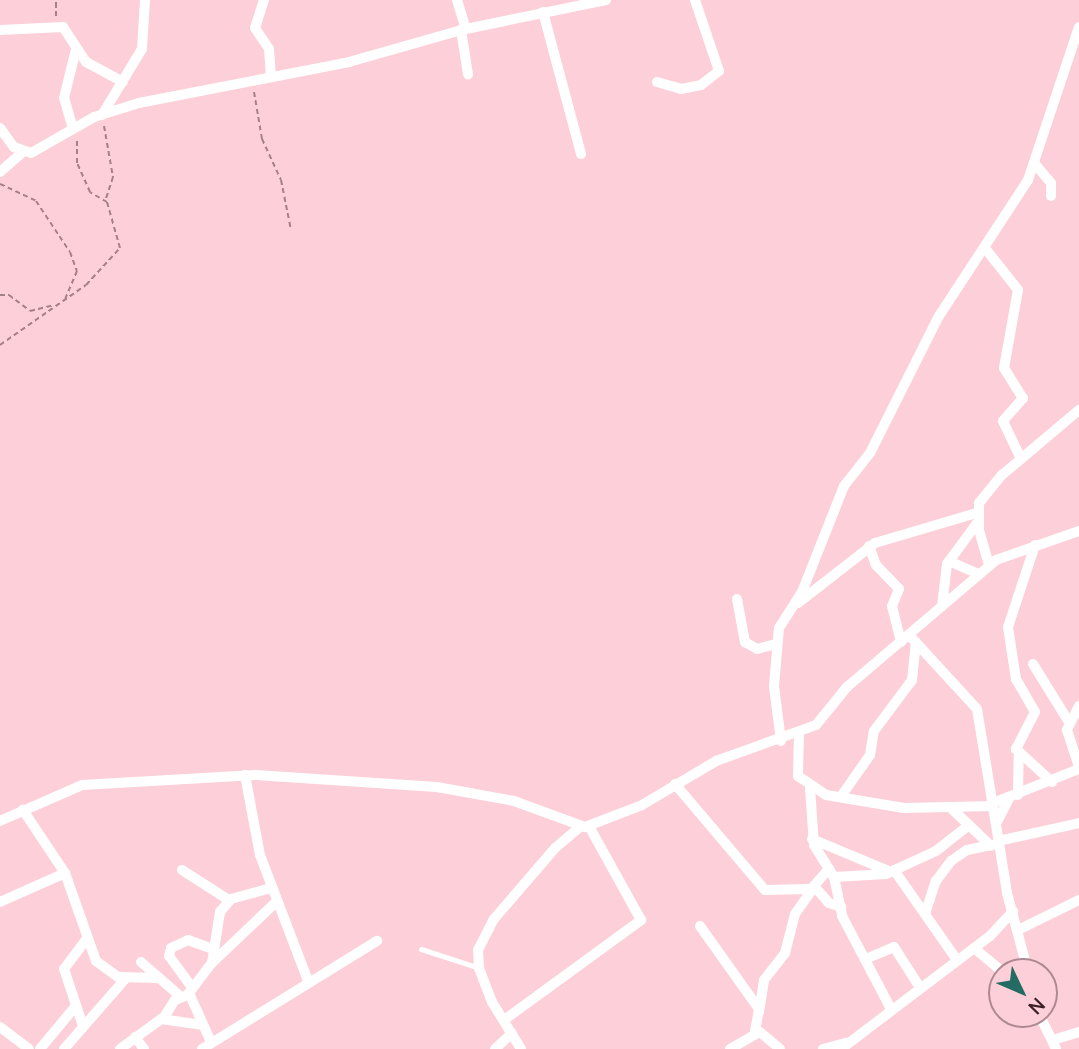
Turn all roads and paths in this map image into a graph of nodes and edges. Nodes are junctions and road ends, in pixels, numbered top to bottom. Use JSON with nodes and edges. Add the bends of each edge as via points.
{"nodes":[{"id":1,"x":56,"y":0,"type":"edge"},
{"id":2,"x":145,"y":0,"type":"edge"},
{"id":3,"x":264,"y":0,"type":"edge"},
{"id":4,"x":457,"y":0,"type":"edge"},
{"id":5,"x":606,"y":0,"type":"edge"},
{"id":6,"x":695,"y":0,"type":"edge"},
{"id":7,"x":543,"y":12,"type":"junction"},
{"id":8,"x":56,"y":26,"type":"junction"},
{"id":9,"x":1079,"y":27,"type":"edge"},
{"id":10,"x":464,"y":29,"type":"junction"},
{"id":11,"x":0,"y":30,"type":"edge"},
{"id":12,"x":76,"y":49,"type":"junction"},
{"id":13,"x":468,"y":74,"type":"dead end"},
{"id":14,"x":271,"y":75,"type":"junction"},
{"id":15,"x":254,"y":81,"type":"junction"},
{"id":16,"x":123,"y":82,"type":"junction"},
{"id":17,"x":657,"y":82,"type":"dead end"},
{"id":18,"x":100,"y":115,"type":"junction"},
{"id":19,"x":75,"y":128,"type":"junction"},
{"id":20,"x":1,"y":132,"type":"edge"},
{"id":21,"x":23,"y":152,"type":"junction"},
{"id":22,"x":581,"y":154,"type":"dead end"},
{"id":23,"x":1035,"y":164,"type":"junction"},
{"id":24,"x":0,"y":173,"type":"edge"},
{"id":25,"x":0,"y":184,"type":"edge"},
{"id":26,"x":1051,"y":196,"type":"dead end"},
{"id":27,"x":105,"y":200,"type":"junction"},
{"id":28,"x":291,"y":230,"type":"dead end"},
{"id":29,"x":985,"y":248,"type":"junction"},
{"id":30,"x":0,"y":295,"type":"edge"},
{"id":31,"x":65,"y":299,"type":"junction"},
{"id":32,"x":55,"y":305,"type":"junction"},
{"id":33,"x":0,"y":345,"type":"edge"},
{"id":34,"x":1079,"y":410,"type":"edge"},
{"id":35,"x":1021,"y":459,"type":"junction"},
{"id":36,"x":976,"y":518,"type":"junction"},
{"id":37,"x":1079,"y":531,"type":"edge"},
{"id":38,"x":1035,"y":545,"type":"junction"},
{"id":39,"x":869,"y":546,"type":"junction"},
{"id":40,"x":949,"y":561,"type":"junction"},
{"id":41,"x":989,"y":565,"type":"junction"},
{"id":42,"x":978,"y":574,"type":"junction"},
{"id":43,"x":737,"y":599,"type":"dead end"},
{"id":44,"x":942,"y":606,"type":"junction"},
{"id":45,"x":792,"y":607,"type":"junction"},
{"id":46,"x":909,"y":640,"type":"junction"},
{"id":47,"x":776,"y":644,"type":"junction"},
{"id":48,"x":1033,"y":664,"type":"dead end"},
{"id":49,"x":1079,"y":706,"type":"edge"},
{"id":50,"x":1069,"y":722,"type":"junction"},
{"id":51,"x":799,"y":734,"type":"junction"},
{"id":52,"x":781,"y":741,"type":"junction"},
{"id":53,"x":1019,"y":755,"type":"junction"},
{"id":54,"x":1079,"y":768,"type":"edge"},
{"id":55,"x":245,"y":775,"type":"junction"},
{"id":56,"x":1052,"y":782,"type":"junction"},
{"id":57,"x":675,"y":784,"type":"junction"},
{"id":58,"x":810,"y":788,"type":"junction"},
{"id":59,"x":842,"y":795,"type":"junction"},
{"id":60,"x":1014,"y":797,"type":"junction"},
{"id":61,"x":993,"y":805,"type":"junction"},
{"id":62,"x":951,"y":808,"type":"junction"},
{"id":63,"x":23,"y":810,"type":"junction"},
{"id":64,"x":0,"y":821,"type":"edge"},
{"id":65,"x":1079,"y":823,"type":"edge"},
{"id":66,"x":996,"y":824,"type":"junction"},
{"id":67,"x":969,"y":825,"type":"junction"},
{"id":68,"x":585,"y":826,"type":"junction"},
{"id":69,"x":812,"y":839,"type":"junction"},
{"id":70,"x":994,"y":843,"type":"junction"},
{"id":71,"x":182,"y":870,"type":"dead end"},
{"id":72,"x":892,"y":871,"type":"junction"},
{"id":73,"x":65,"y":873,"type":"junction"},
{"id":74,"x":832,"y":873,"type":"junction"},
{"id":75,"x":814,"y":887,"type":"junction"},
{"id":76,"x":271,"y":888,"type":"junction"},
{"id":77,"x":1,"y":899,"type":"edge"},
{"id":78,"x":229,"y":900,"type":"junction"},
{"id":79,"x":1079,"y":900,"type":"edge"},
{"id":80,"x":276,"y":902,"type":"junction"},
{"id":81,"x":841,"y":907,"type":"junction"},
{"id":82,"x":926,"y":911,"type":"junction"},
{"id":83,"x":1013,"y":911,"type":"junction"},
{"id":84,"x":700,"y":926,"type":"dead end"},
{"id":85,"x":1017,"y":927,"type":"junction"},
{"id":86,"x":1000,"y":928,"type":"junction"},
{"id":87,"x":86,"y":940,"type":"junction"},
{"id":88,"x":377,"y":941,"type":"dead end"},
{"id":89,"x":974,"y":948,"type":"junction"},
{"id":90,"x":213,"y":949,"type":"junction"},
{"id":91,"x":421,"y":949,"type":"dead end"},
{"id":92,"x":868,"y":958,"type":"junction"},
{"id":93,"x":1025,"y":958,"type":"edge"},
{"id":94,"x":957,"y":960,"type":"junction"},
{"id":95,"x":988,"y":960,"type":"edge"},
{"id":96,"x":141,"y":962,"type":"dead end"},
{"id":97,"x":212,"y":963,"type":"junction"},
{"id":98,"x":479,"y":968,"type":"junction"},
{"id":99,"x":126,"y":978,"type":"junction"},
{"id":100,"x":159,"y":978,"type":"junction"},
{"id":101,"x":309,"y":983,"type":"junction"},
{"id":102,"x":919,"y":986,"type":"junction"},
{"id":103,"x":187,"y":993,"type":"junction"},
{"id":104,"x":74,"y":1008,"type":"junction"},
{"id":105,"x":891,"y":1009,"type":"junction"},
{"id":106,"x":760,"y":1012,"type":"junction"},
{"id":107,"x":163,"y":1018,"type":"junction"},
{"id":108,"x":504,"y":1020,"type":"junction"},
{"id":109,"x":202,"y":1025,"type":"junction"},
{"id":110,"x":83,"y":1026,"type":"junction"},
{"id":111,"x":0,"y":1027,"type":"edge"},
{"id":112,"x":1046,"y":1028,"type":"edge"},
{"id":113,"x":755,"y":1032,"type":"junction"},
{"id":114,"x":1079,"y":1032,"type":"edge"},
{"id":115,"x":512,"y":1033,"type":"junction"},
{"id":116,"x":135,"y":1037,"type":"junction"},
{"id":117,"x":845,"y":1045,"type":"edge"},
{"id":118,"x":1054,"y":1045,"type":"edge"},
{"id":119,"x":207,"y":1047,"type":"edge"},
{"id":120,"x":29,"y":1049,"type":"edge"},
{"id":121,"x":40,"y":1049,"type":"edge"},
{"id":122,"x":64,"y":1049,"type":"edge"},
{"id":123,"x":120,"y":1049,"type":"edge"},
{"id":124,"x":144,"y":1049,"type":"edge"},
{"id":125,"x":495,"y":1049,"type":"edge"},
{"id":126,"x":521,"y":1049,"type":"edge"},
{"id":127,"x":730,"y":1049,"type":"edge"},
{"id":128,"x":780,"y":1049,"type":"edge"},
{"id":129,"x":823,"y":1049,"type":"edge"}],
"edges":[{"from":1,"to":8,"type":"path"},
{"from":2,"to":16,"type":"street","via":[[142,48]]},
{"from":3,"to":14,"type":"street","via":[[255,28],[269,49]]},
{"from":4,"to":10,"type":"street"},
{"from":5,"to":7,"type":"street"},
{"from":6,"to":17,"type":"street","via":[[719,71],[701,85],[681,89]]},
{"from":7,"to":10,"type":"street"},
{"from":7,"to":22,"type":"street"},
{"from":8,"to":11,"type":"street"},
{"from":8,"to":12,"type":"street","via":[[68,30]]},
{"from":9,"to":23,"type":"street"},
{"from":10,"to":13,"type":"street"},
{"from":10,"to":14,"type":"street","via":[[349,62]]},
{"from":12,"to":16,"type":"street","via":[[86,62]]},
{"from":12,"to":19,"type":"street","via":[[64,98]]},
{"from":14,"to":15,"type":"street"},
{"from":15,"to":18,"type":"street"},
{"from":15,"to":28,"type":"path","via":[[262,139],[281,180]]},
{"from":16,"to":18,"type":"street"},
{"from":18,"to":19,"type":"street"},
{"from":18,"to":27,"type":"path","via":[[113,166]]},
{"from":19,"to":21,"type":"street","via":[[42,149]]},
{"from":19,"to":27,"type":"path","via":[[77,163],[90,192]]},
{"from":20,"to":21,"type":"street"},
{"from":21,"to":24,"type":"street"},
{"from":23,"to":26,"type":"street","via":[[1051,183]]},
{"from":23,"to":29,"type":"street"},
{"from":25,"to":31,"type":"path","via":[[36,201],[70,252],[78,271]]},
{"from":27,"to":31,"type":"path","via":[[120,234],[120,248]]},
{"from":29,"to":35,"type":"street","via":[[1018,290],[1004,368],[1023,398],[1003,421]]},
{"from":29,"to":45,"type":"street","via":[[933,327],[870,453],[844,486]]},
{"from":30,"to":32,"type":"path","via":[[9,295],[30,312]]},
{"from":31,"to":32,"type":"path"},
{"from":32,"to":33,"type":"path"},
{"from":34,"to":35,"type":"street"},
{"from":35,"to":36,"type":"street","via":[[985,493]]},
{"from":36,"to":39,"type":"street"},
{"from":36,"to":40,"type":"street"},
{"from":36,"to":41,"type":"street"},
{"from":37,"to":38,"type":"street"},
{"from":38,"to":41,"type":"street"},
{"from":38,"to":53,"type":"street","via":[[1008,627],[1016,679],[1035,712],[1016,743]]},
{"from":39,"to":45,"type":"street"},
{"from":39,"to":46,"type":"street","via":[[876,565],[899,589],[892,606]]},
{"from":40,"to":42,"type":"street"},
{"from":40,"to":44,"type":"street","via":[[940,590]]},
{"from":41,"to":42,"type":"street"},
{"from":42,"to":44,"type":"street"},
{"from":43,"to":47,"type":"street","via":[[745,642],[757,649]]},
{"from":44,"to":46,"type":"street"},
{"from":45,"to":47,"type":"street"},
{"from":46,"to":51,"type":"street","via":[[847,687],[816,725]]},
{"from":46,"to":59,"type":"street","via":[[912,680],[874,731],[870,755]]},
{"from":46,"to":61,"type":"street","via":[[977,709]]},
{"from":47,"to":52,"type":"street"},
{"from":48,"to":50,"type":"street"},
{"from":49,"to":50,"type":"street"},
{"from":50,"to":54,"type":"street"},
{"from":51,"to":52,"type":"street"},
{"from":51,"to":58,"type":"street","via":[[795,766]]},
{"from":52,"to":57,"type":"street","via":[[716,761]]},
{"from":53,"to":56,"type":"street"},
{"from":53,"to":60,"type":"street"},
{"from":54,"to":56,"type":"street"},
{"from":55,"to":63,"type":"street","via":[[82,785]]},
{"from":55,"to":68,"type":"street","via":[[437,787],[514,801]]},
{"from":55,"to":76,"type":"street"},
{"from":56,"to":60,"type":"street"},
{"from":57,"to":68,"type":"street","via":[[642,805]]},
{"from":57,"to":75,"type":"street","via":[[760,887]]},
{"from":58,"to":59,"type":"street"},
{"from":58,"to":69,"type":"street"},
{"from":59,"to":62,"type":"street","via":[[888,807]]},
{"from":60,"to":61,"type":"street"},
{"from":60,"to":66,"type":"street"},
{"from":61,"to":62,"type":"street"},
{"from":61,"to":66,"type":"street"},
{"from":62,"to":67,"type":"street"},
{"from":63,"to":64,"type":"street"},
{"from":63,"to":73,"type":"street"},
{"from":65,"to":70,"type":"street"},
{"from":66,"to":70,"type":"street"},
{"from":67,"to":70,"type":"street"},
{"from":67,"to":72,"type":"street","via":[[936,851]]},
{"from":68,"to":98,"type":"street","via":[[555,848],[494,919],[478,950]]},
{"from":68,"to":108,"type":"street","via":[[641,920]]},
{"from":69,"to":72,"type":"street"},
{"from":69,"to":74,"type":"street"},
{"from":70,"to":82,"type":"street","via":[[967,850],[951,861],[936,881]]},
{"from":70,"to":83,"type":"street"},
{"from":71,"to":78,"type":"street"},
{"from":72,"to":74,"type":"street"},
{"from":72,"to":82,"type":"street"},
{"from":73,"to":77,"type":"street"},
{"from":73,"to":87,"type":"street"},
{"from":74,"to":75,"type":"street"},
{"from":74,"to":81,"type":"street"},
{"from":75,"to":81,"type":"street","via":[[829,903]]},
{"from":75,"to":106,"type":"street","via":[[795,914],[785,953],[764,980]]},
{"from":76,"to":78,"type":"street"},
{"from":76,"to":80,"type":"street"},
{"from":78,"to":90,"type":"street","via":[[220,912]]},
{"from":79,"to":85,"type":"street"},
{"from":80,"to":97,"type":"street"},
{"from":80,"to":101,"type":"street"},
{"from":81,"to":92,"type":"street"},
{"from":82,"to":94,"type":"street"},
{"from":83,"to":85,"type":"street"},
{"from":83,"to":86,"type":"street"},
{"from":84,"to":106,"type":"street"},
{"from":85,"to":86,"type":"street"},
{"from":85,"to":93,"type":"street"},
{"from":86,"to":89,"type":"street"},
{"from":87,"to":99,"type":"street","via":[[96,961]]},
{"from":87,"to":104,"type":"street","via":[[64,969]]},
{"from":88,"to":101,"type":"street"},
{"from":89,"to":94,"type":"street"},
{"from":89,"to":95,"type":"street"},
{"from":90,"to":97,"type":"street"},
{"from":90,"to":103,"type":"street","via":[[188,940],[171,948],[171,959]]},
{"from":91,"to":98,"type":"lane"},
{"from":92,"to":102,"type":"street","via":[[894,947]]},
{"from":92,"to":105,"type":"street"},
{"from":94,"to":102,"type":"street"},
{"from":96,"to":100,"type":"street"},
{"from":97,"to":103,"type":"street"},
{"from":98,"to":108,"type":"street"},
{"from":99,"to":100,"type":"street"},
{"from":99,"to":110,"type":"street"},
{"from":100,"to":103,"type":"street"},
{"from":101,"to":119,"type":"street"},
{"from":102,"to":105,"type":"street"},
{"from":103,"to":107,"type":"street"},
{"from":103,"to":109,"type":"street"},
{"from":104,"to":110,"type":"street"},
{"from":104,"to":121,"type":"street"},
{"from":105,"to":117,"type":"street"},
{"from":106,"to":113,"type":"street"},
{"from":107,"to":109,"type":"street"},
{"from":107,"to":116,"type":"street"},
{"from":108,"to":115,"type":"street"},
{"from":109,"to":119,"type":"street"},
{"from":110,"to":122,"type":"street"},
{"from":111,"to":120,"type":"street"},
{"from":112,"to":118,"type":"street"},
{"from":113,"to":127,"type":"street"},
{"from":113,"to":128,"type":"street"},
{"from":114,"to":118,"type":"street"},
{"from":115,"to":125,"type":"street"},
{"from":115,"to":126,"type":"street"},
{"from":116,"to":123,"type":"street"},
{"from":116,"to":124,"type":"street"},
{"from":117,"to":129,"type":"street"}]}
